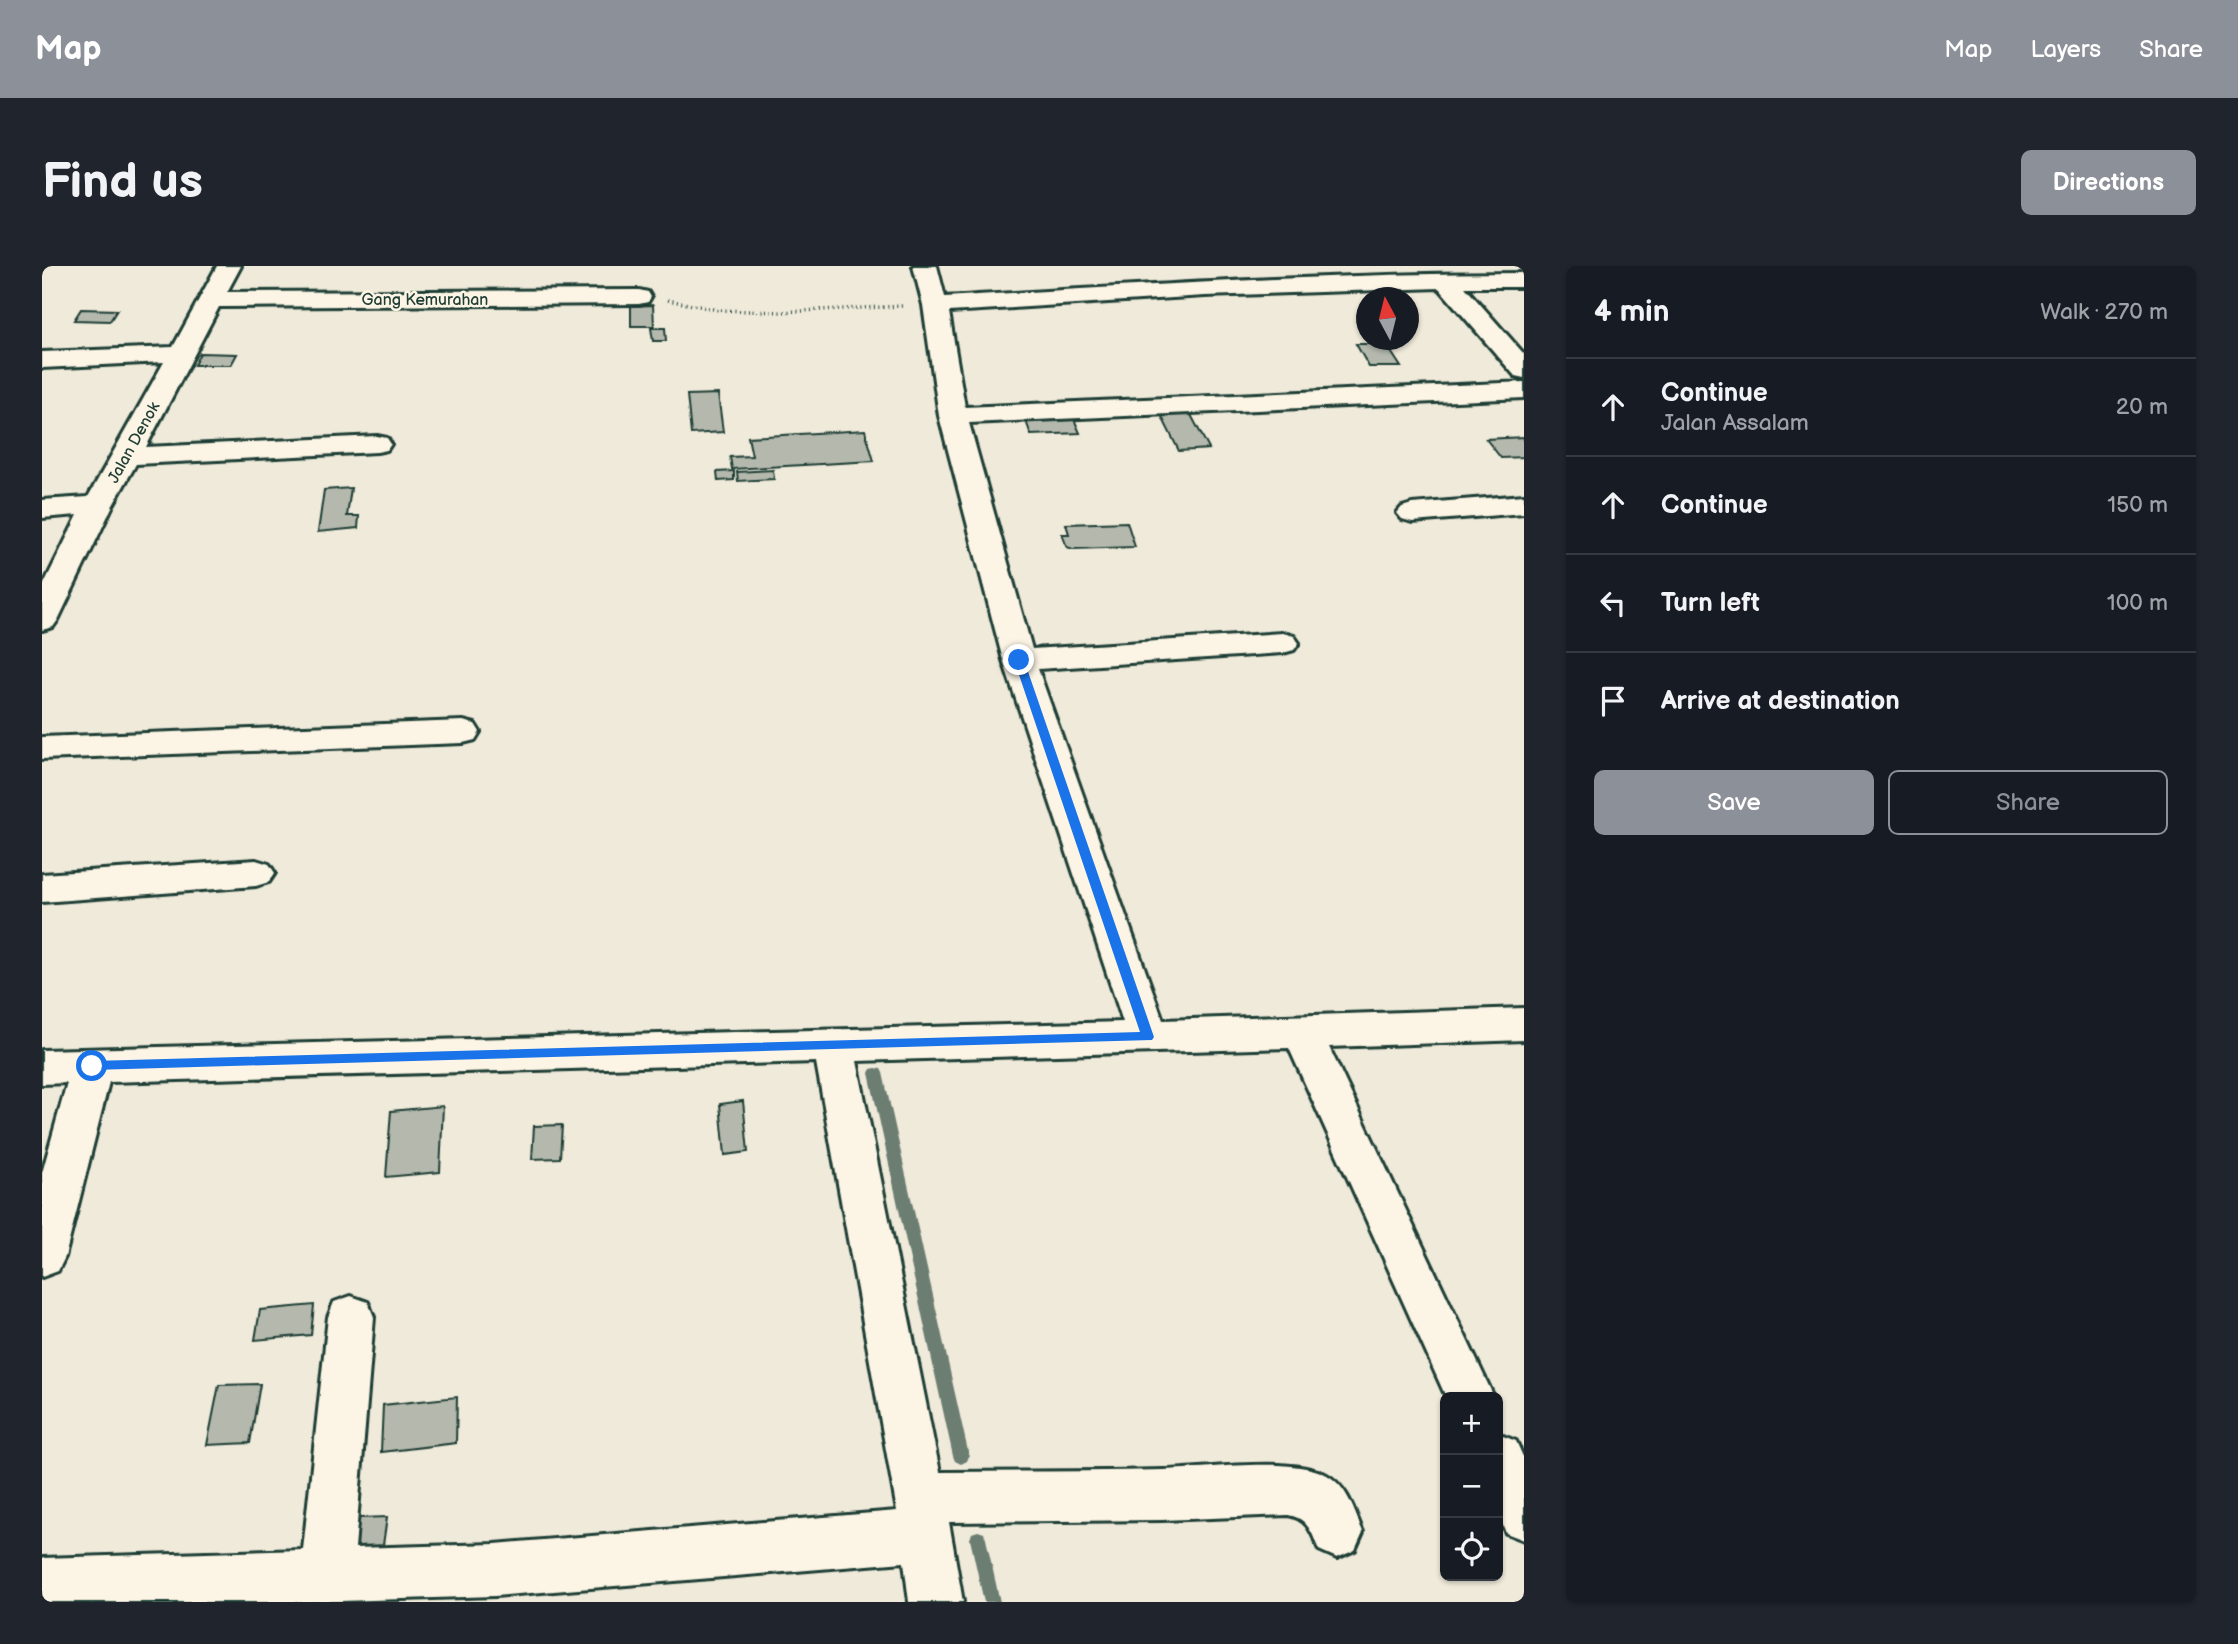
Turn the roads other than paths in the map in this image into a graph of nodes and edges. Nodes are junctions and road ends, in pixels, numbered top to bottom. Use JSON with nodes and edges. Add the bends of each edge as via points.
{"nodes":[{"id":1,"x":229,"y":266,"type":"edge"},
{"id":2,"x":925,"y":266,"type":"edge"},
{"id":3,"x":1446,"y":280,"type":"junction"},
{"id":4,"x":1524,"y":281,"type":"edge"},
{"id":5,"x":639,"y":297,"type":"road end"},
{"id":6,"x":210,"y":300,"type":"junction"},
{"id":7,"x":935,"y":305,"type":"junction"},
{"id":8,"x":181,"y":354,"type":"junction"},
{"id":9,"x":42,"y":360,"type":"edge"},
{"id":10,"x":1524,"y":370,"type":"edge"},
{"id":11,"x":1524,"y":390,"type":"edge"},
{"id":12,"x":953,"y":416,"type":"junction"},
{"id":13,"x":377,"y":444,"type":"dead end"},
{"id":14,"x":127,"y":456,"type":"junction"},
{"id":15,"x":1524,"y":504,"type":"edge"},
{"id":16,"x":98,"y":505,"type":"junction"},
{"id":17,"x":42,"y":509,"type":"edge"},
{"id":18,"x":1412,"y":513,"type":"dead end"},
{"id":19,"x":42,"y":620,"type":"edge"},
{"id":20,"x":1283,"y":643,"type":"dead end"},
{"id":21,"x":1019,"y":660,"type":"junction"},
{"id":22,"x":463,"y":732,"type":"dead end"},
{"id":23,"x":42,"y":748,"type":"edge"},
{"id":24,"x":256,"y":873,"type":"dead end"},
{"id":25,"x":42,"y":888,"type":"edge"},
{"id":26,"x":1524,"y":1024,"type":"edge"},
{"id":27,"x":1302,"y":1032,"type":"junction"},
{"id":28,"x":1148,"y":1037,"type":"junction"},
{"id":29,"x":833,"y":1045,"type":"junction"},
{"id":30,"x":92,"y":1066,"type":"junction"},
{"id":31,"x":42,"y":1067,"type":"edge"},
{"id":32,"x":42,"y":1257,"type":"edge"},
{"id":33,"x":351,"y":1317,"type":"dead end"},
{"id":34,"x":1468,"y":1392,"type":"edge"},
{"id":35,"x":1503,"y":1469,"type":"edge"},
{"id":36,"x":1524,"y":1515,"type":"edge"},
{"id":37,"x":923,"y":1516,"type":"junction"},
{"id":38,"x":1337,"y":1532,"type":"dead end"},
{"id":39,"x":327,"y":1574,"type":"junction"},
{"id":40,"x":42,"y":1584,"type":"edge"},
{"id":41,"x":936,"y":1602,"type":"edge"}],
"edges":[{"from":1,"to":6,"type":"street","name":"Jalan Denok"},
{"from":2,"to":7,"type":"street"},
{"from":3,"to":4,"type":"street"},
{"from":3,"to":7,"type":"street"},
{"from":3,"to":10,"type":"street"},
{"from":5,"to":6,"type":"street","name":"Gang Kemurahan"},
{"from":6,"to":8,"type":"street","name":"Jalan Denok"},
{"from":7,"to":12,"type":"street"},
{"from":8,"to":9,"type":"street"},
{"from":8,"to":14,"type":"street","name":"Jalan Denok"},
{"from":11,"to":12,"type":"street"},
{"from":12,"to":21,"type":"street"},
{"from":13,"to":14,"type":"street"},
{"from":14,"to":16,"type":"street","name":"Jalan Denok"},
{"from":15,"to":18,"type":"street"},
{"from":16,"to":17,"type":"street"},
{"from":16,"to":19,"type":"street","name":"Jalan Denok"},
{"from":20,"to":21,"type":"street"},
{"from":21,"to":28,"type":"street"},
{"from":22,"to":23,"type":"street"},
{"from":24,"to":25,"type":"street"},
{"from":26,"to":27,"type":"street"},
{"from":27,"to":28,"type":"street"},
{"from":27,"to":34,"type":"street"},
{"from":28,"to":29,"type":"street"},
{"from":29,"to":30,"type":"street"},
{"from":29,"to":37,"type":"street"},
{"from":30,"to":31,"type":"street"},
{"from":30,"to":32,"type":"street"},
{"from":33,"to":39,"type":"street"},
{"from":35,"to":36,"type":"street"},
{"from":37,"to":38,"type":"street","via":[[1162,1495],[1288,1490],[1310,1493],[1327,1508]]},
{"from":37,"to":39,"type":"street","via":[[495,1570]]},
{"from":37,"to":41,"type":"street"},
{"from":39,"to":40,"type":"street"}]}
